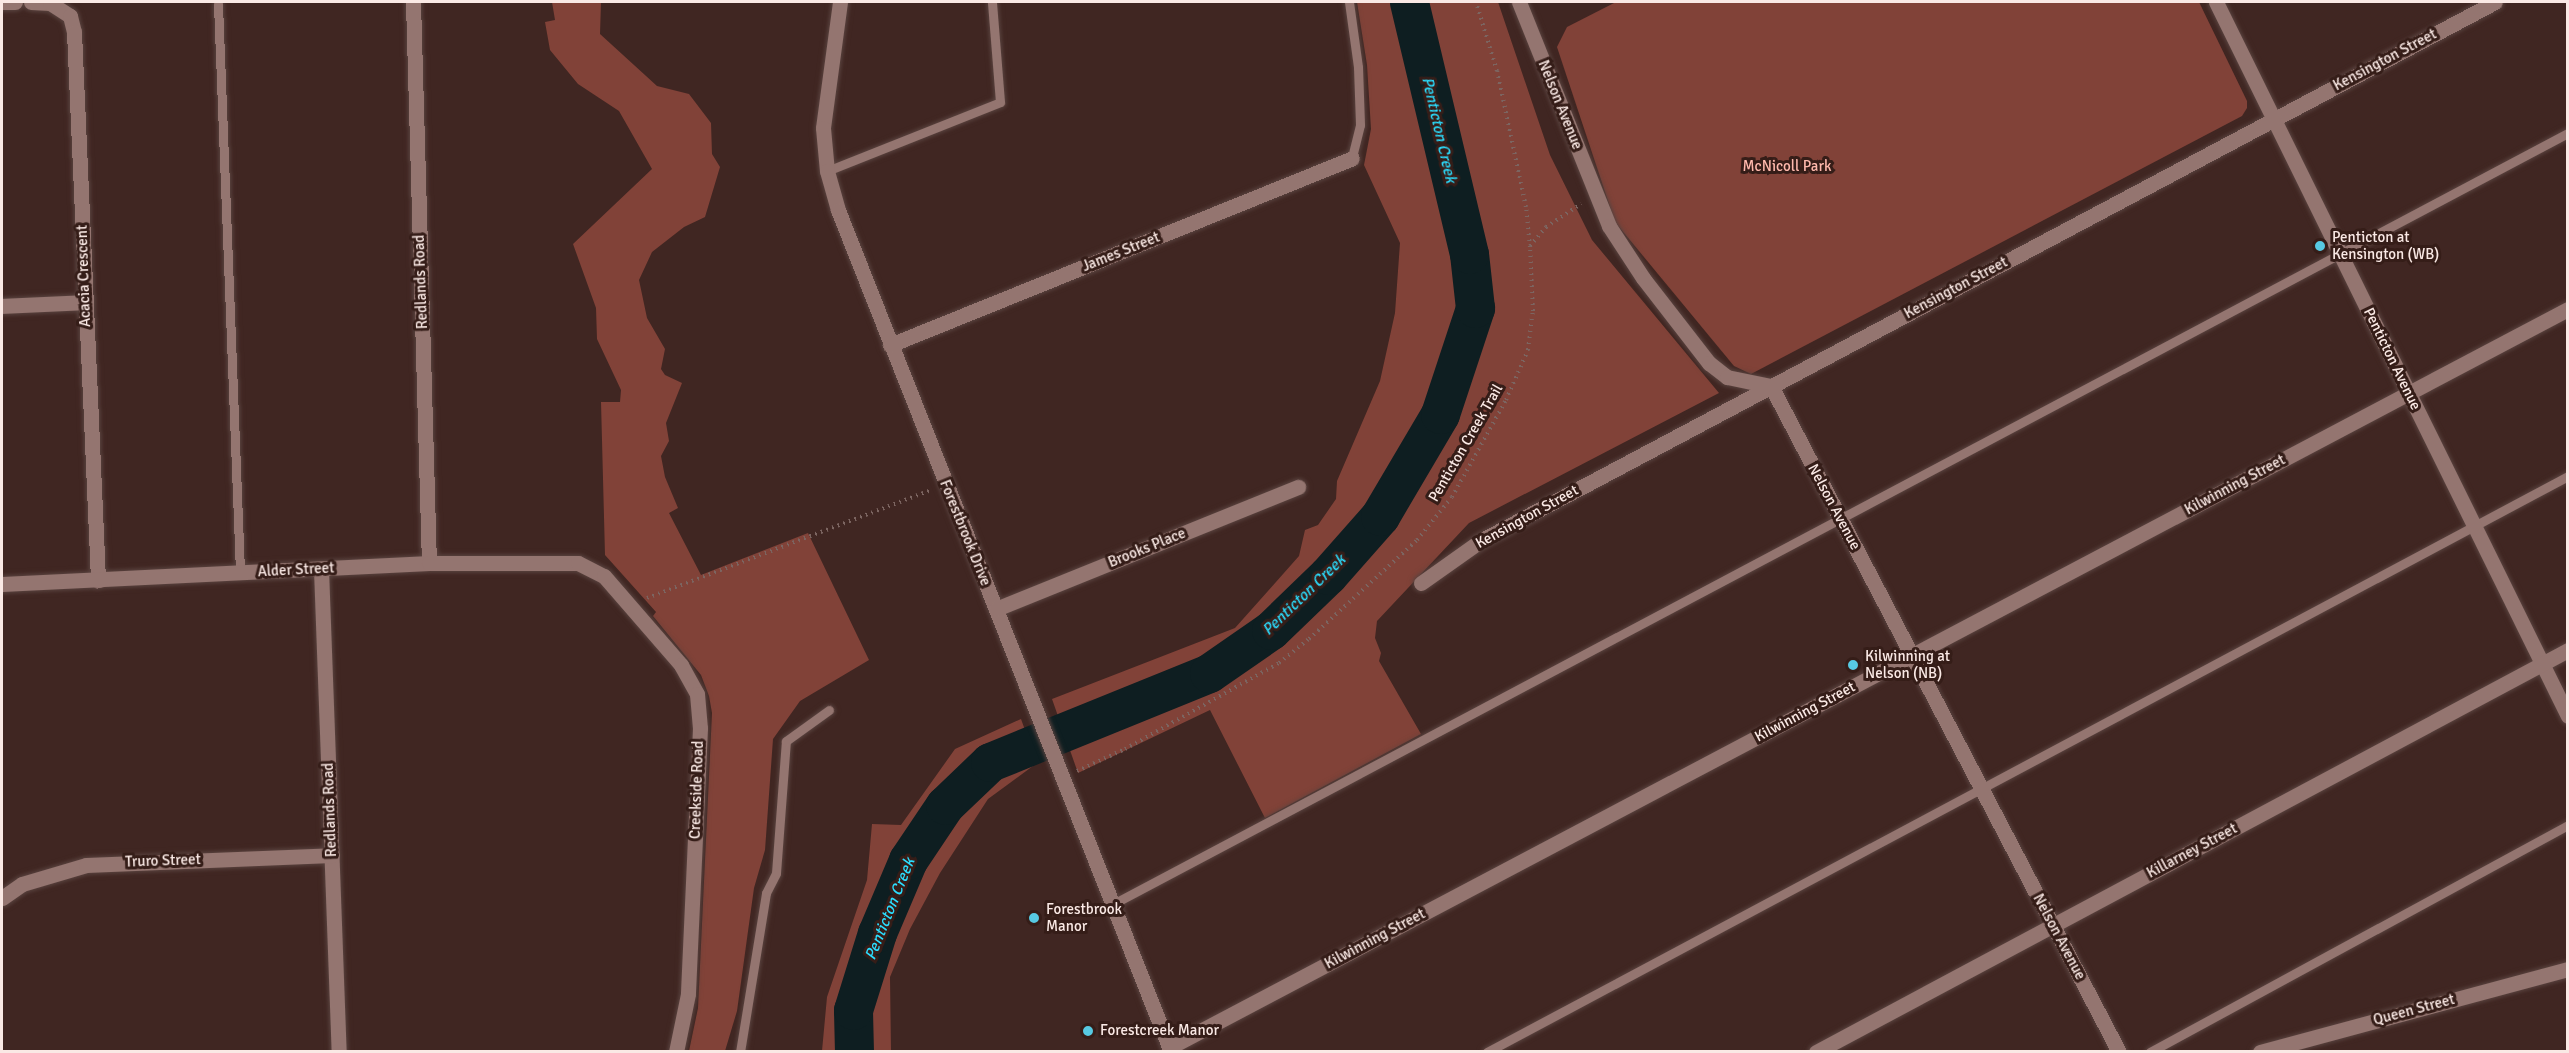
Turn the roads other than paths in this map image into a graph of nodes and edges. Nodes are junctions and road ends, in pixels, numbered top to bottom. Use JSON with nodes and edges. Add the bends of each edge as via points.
{"nodes":[{"id":1,"x":2,"y":2,"type":"edge"},
{"id":2,"x":15,"y":2,"type":"edge"},
{"id":3,"x":31,"y":2,"type":"edge"},
{"id":4,"x":413,"y":2,"type":"edge"},
{"id":5,"x":840,"y":2,"type":"edge"},
{"id":6,"x":992,"y":2,"type":"edge"},
{"id":7,"x":1349,"y":2,"type":"edge"},
{"id":8,"x":1518,"y":2,"type":"edge"},
{"id":9,"x":2216,"y":2,"type":"edge"},
{"id":10,"x":2495,"y":2,"type":"edge"},
{"id":11,"x":218,"y":4,"type":"dead end"},
{"id":12,"x":2274,"y":118,"type":"junction"},
{"id":13,"x":2568,"y":133,"type":"edge"},
{"id":14,"x":1352,"y":158,"type":"joint"},
{"id":15,"x":827,"y":171,"type":"junction"},
{"id":16,"x":2340,"y":254,"type":"junction"},
{"id":17,"x":86,"y":303,"type":"junction"},
{"id":18,"x":2,"y":306,"type":"edge"},
{"id":19,"x":2568,"y":309,"type":"edge"},
{"id":20,"x":890,"y":345,"type":"junction"},
{"id":21,"x":1771,"y":386,"type":"junction"},
{"id":22,"x":2409,"y":393,"type":"junction"},
{"id":23,"x":2568,"y":476,"type":"edge"},
{"id":24,"x":1298,"y":487,"type":"dead end"},
{"id":25,"x":1840,"y":519,"type":"junction"},
{"id":26,"x":2474,"y":525,"type":"junction"},
{"id":27,"x":429,"y":563,"type":"junction"},
{"id":28,"x":591,"y":568,"type":"joint"},
{"id":29,"x":321,"y":569,"type":"junction"},
{"id":30,"x":240,"y":572,"type":"junction"},
{"id":31,"x":98,"y":580,"type":"junction"},
{"id":32,"x":1421,"y":583,"type":"dead end"},
{"id":33,"x":2,"y":584,"type":"edge"},
{"id":34,"x":996,"y":609,"type":"junction"},
{"id":35,"x":2568,"y":650,"type":"edge"},
{"id":36,"x":1912,"y":656,"type":"junction"},
{"id":37,"x":2542,"y":664,"type":"junction"},
{"id":38,"x":829,"y":710,"type":"dead end"},
{"id":39,"x":2568,"y":716,"type":"edge"},
{"id":40,"x":1981,"y":788,"type":"junction"},
{"id":41,"x":2568,"y":825,"type":"edge"},
{"id":42,"x":332,"y":855,"type":"junction"},
{"id":43,"x":2,"y":898,"type":"edge"},
{"id":44,"x":1113,"y":904,"type":"junction"},
{"id":45,"x":2053,"y":925,"type":"junction"},
{"id":46,"x":2568,"y":969,"type":"edge"},
{"id":47,"x":1171,"y":1049,"type":"edge"},
{"id":48,"x":339,"y":1052,"type":"edge"},
{"id":49,"x":676,"y":1052,"type":"edge"},
{"id":50,"x":740,"y":1052,"type":"edge"},
{"id":51,"x":1487,"y":1052,"type":"edge"},
{"id":52,"x":1816,"y":1052,"type":"edge"},
{"id":53,"x":2119,"y":1052,"type":"edge"},
{"id":54,"x":2150,"y":1052,"type":"edge"},
{"id":55,"x":2260,"y":1052,"type":"edge"}],
"edges":[{"from":1,"to":2,"type":"street"},
{"from":3,"to":17,"type":"street","name":"Acacia Crescent","via":[[50,3],[70,16],[74,32]]},
{"from":4,"to":27,"type":"street","name":"Redlands Road"},
{"from":5,"to":15,"type":"street","name":"Forestbrook Drive","via":[[823,128]]},
{"from":6,"to":15,"type":"lane","via":[[1000,102]]},
{"from":7,"to":14,"type":"lane","via":[[1358,67],[1360,125]]},
{"from":8,"to":21,"type":"street","name":"Nelson Avenue","via":[[1609,226],[1643,278],[1709,363],[1726,376]]},
{"from":9,"to":12,"type":"street","name":"Penticton Avenue"},
{"from":10,"to":12,"type":"street","name":"Kensington Street"},
{"from":11,"to":30,"type":"lane"},
{"from":12,"to":16,"type":"street","name":"Penticton Avenue"},
{"from":12,"to":21,"type":"street","name":"Kensington Street"},
{"from":13,"to":16,"type":"lane"},
{"from":14,"to":20,"type":"street","name":"James Street"},
{"from":15,"to":20,"type":"street","name":"Forestbrook Drive"},
{"from":16,"to":22,"type":"street","name":"Penticton Avenue"},
{"from":16,"to":25,"type":"lane"},
{"from":17,"to":18,"type":"street"},
{"from":17,"to":31,"type":"street","name":"Acacia Crescent"},
{"from":19,"to":22,"type":"street","name":"Kilwinning Street"},
{"from":20,"to":34,"type":"street","name":"Forestbrook Drive"},
{"from":21,"to":25,"type":"street","name":"Nelson Avenue"},
{"from":21,"to":32,"type":"street","name":"Kensington Street","via":[[1480,541]]},
{"from":22,"to":26,"type":"street","name":"Penticton Avenue"},
{"from":22,"to":36,"type":"street","name":"Kilwinning Street"},
{"from":23,"to":26,"type":"lane"},
{"from":24,"to":34,"type":"street","name":"Brooks Place"},
{"from":25,"to":36,"type":"street","name":"Nelson Avenue"},
{"from":25,"to":44,"type":"lane"},
{"from":26,"to":37,"type":"street","name":"Penticton Avenue"},
{"from":26,"to":40,"type":"lane"},
{"from":27,"to":28,"type":"street","name":"Alder Street","via":[[560,563]]},
{"from":27,"to":29,"type":"street","name":"Alder Street"},
{"from":28,"to":49,"type":"street","name":"Creekside Road","via":[[629,605],[693,684],[699,711],[688,994]]},
{"from":29,"to":30,"type":"street","name":"Alder Street"},
{"from":29,"to":42,"type":"street","name":"Redlands Road"},
{"from":30,"to":31,"type":"street","name":"Alder Street"},
{"from":31,"to":33,"type":"street","name":"Alder Street"},
{"from":34,"to":44,"type":"street","name":"Forestbrook Drive"},
{"from":35,"to":37,"type":"street","name":"Killarney Street"},
{"from":36,"to":40,"type":"street","name":"Nelson Avenue"},
{"from":36,"to":47,"type":"street","name":"Kilwinning Street"},
{"from":37,"to":39,"type":"street","name":"Penticton Avenue"},
{"from":37,"to":45,"type":"street","name":"Killarney Street"},
{"from":38,"to":50,"type":"lane","via":[[786,741],[776,873],[766,893]]},
{"from":40,"to":45,"type":"street","name":"Nelson Avenue"},
{"from":40,"to":51,"type":"lane"},
{"from":41,"to":54,"type":"lane"},
{"from":42,"to":43,"type":"street","name":"Truro Street","via":[[86,865],[22,884]]},
{"from":42,"to":48,"type":"street","name":"Redlands Road"},
{"from":44,"to":47,"type":"street","name":"Forestbrook Drive"},
{"from":45,"to":52,"type":"street","name":"Killarney Street"},
{"from":45,"to":53,"type":"street","name":"Nelson Avenue"},
{"from":46,"to":55,"type":"street","name":"Queen Street"}]}
